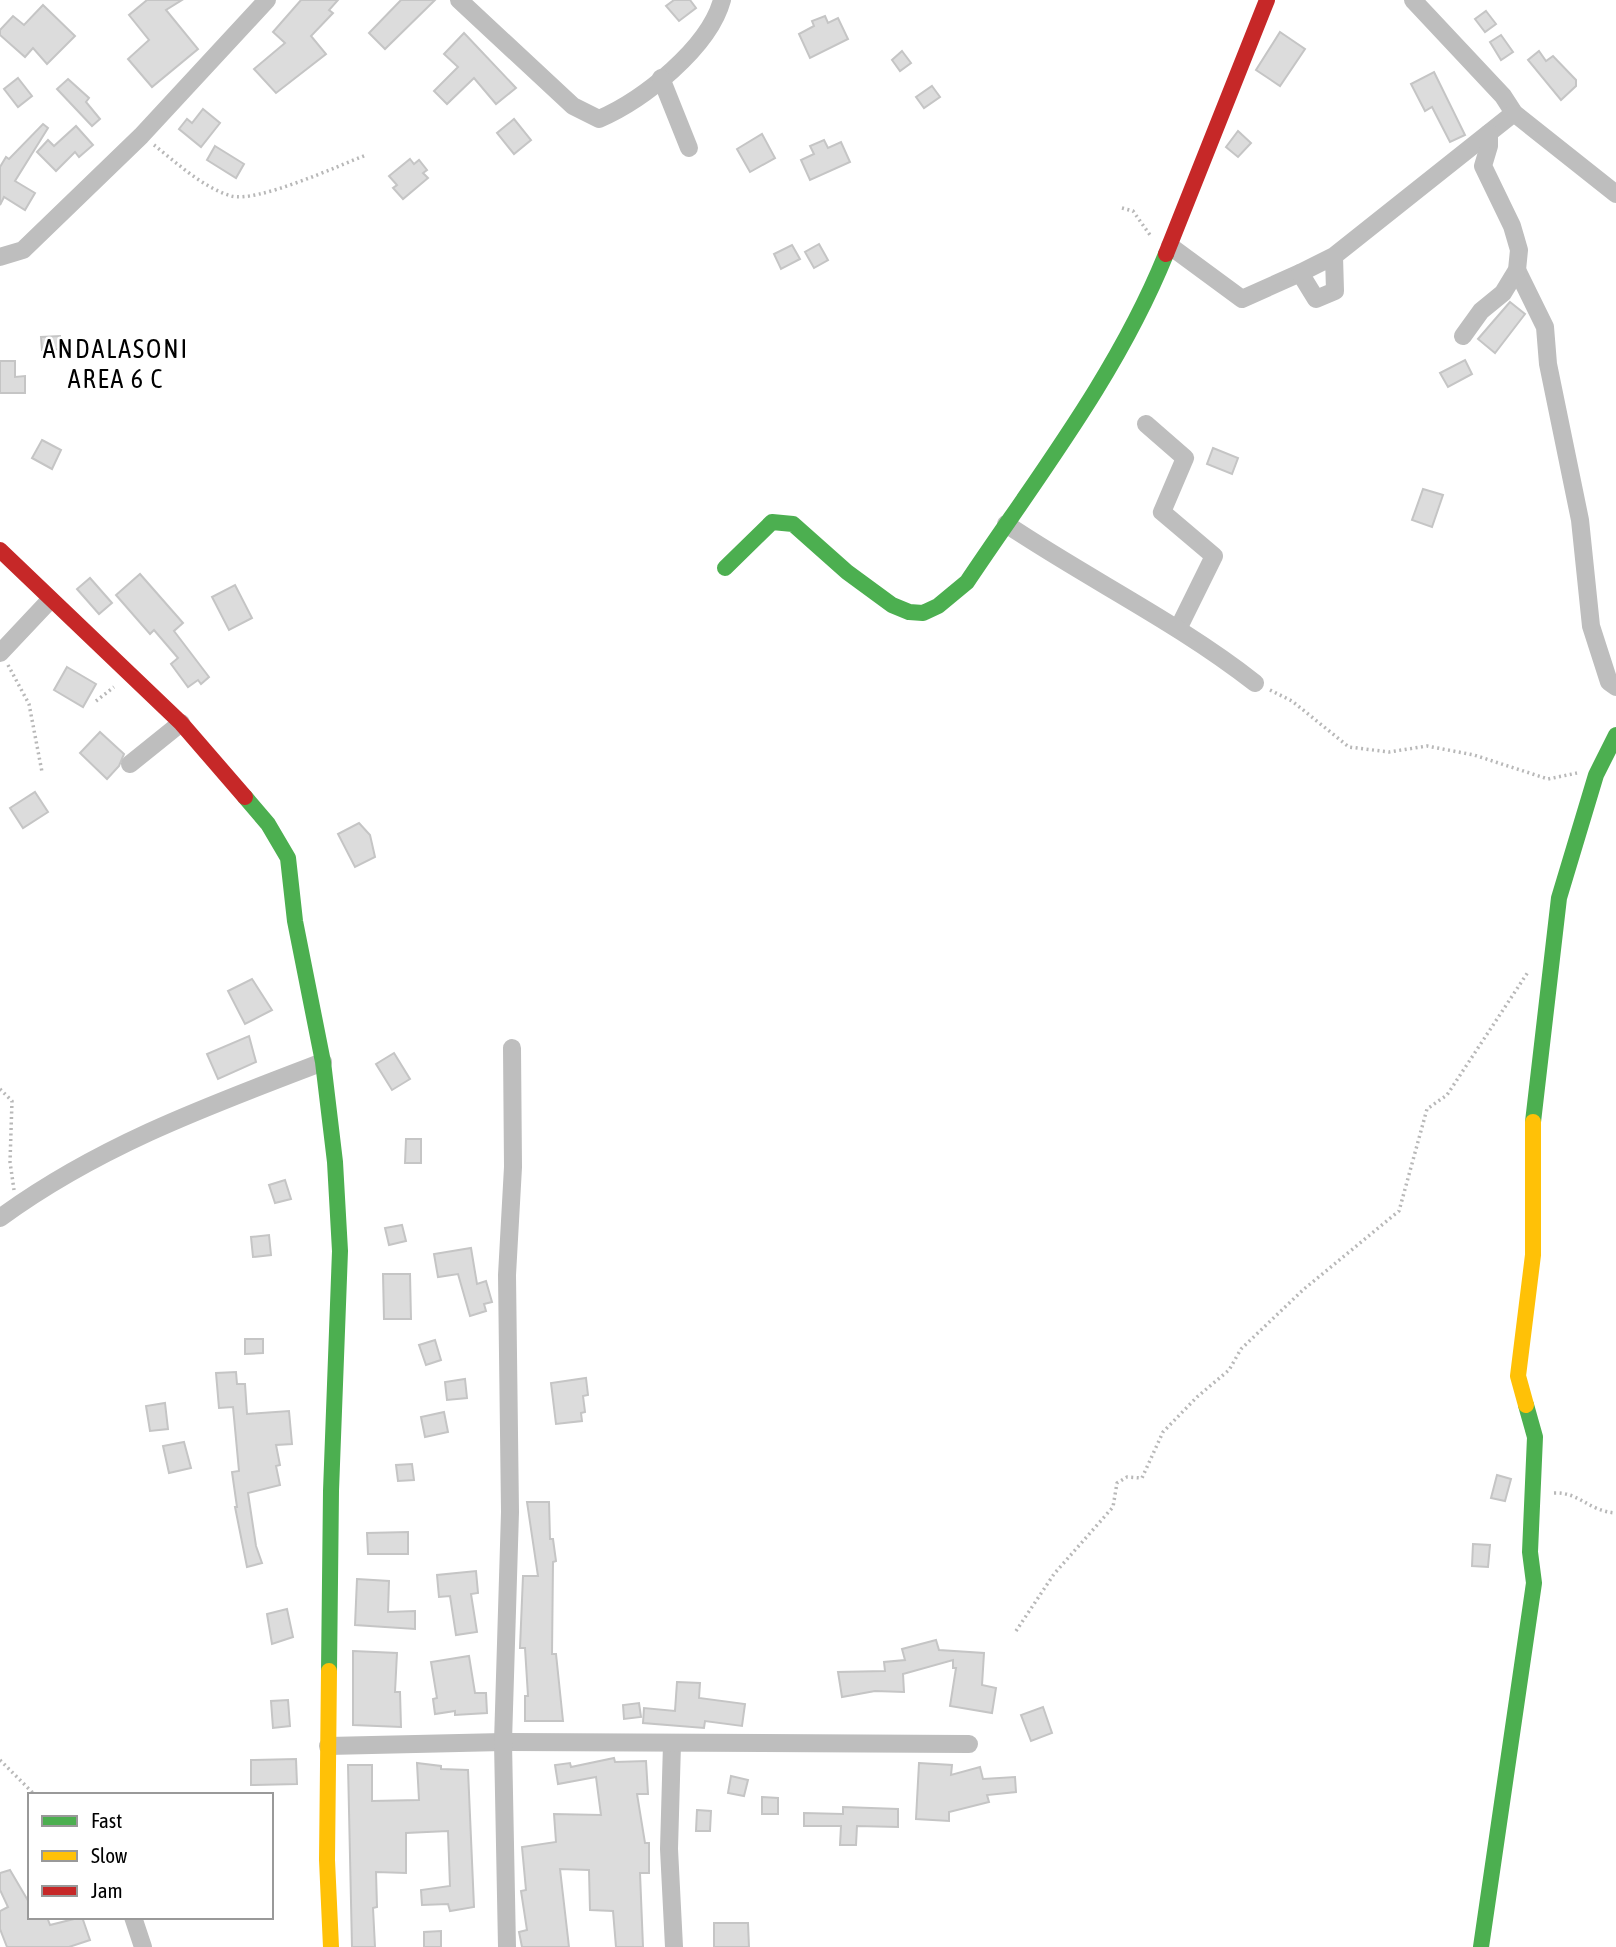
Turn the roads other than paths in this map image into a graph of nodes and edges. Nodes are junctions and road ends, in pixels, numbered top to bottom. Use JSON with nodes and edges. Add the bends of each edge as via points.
{"nodes":[{"id":1,"x":267,"y":0,"type":"edge"},
{"id":2,"x":459,"y":0,"type":"edge"},
{"id":3,"x":722,"y":0,"type":"edge"},
{"id":4,"x":1267,"y":0,"type":"edge"},
{"id":5,"x":1413,"y":0,"type":"edge"},
{"id":6,"x":661,"y":78,"type":"junction"},
{"id":7,"x":1514,"y":113,"type":"junction"},
{"id":8,"x":1489,"y":134,"type":"junction"},
{"id":9,"x":689,"y":148,"type":"dead end"},
{"id":10,"x":1616,"y":194,"type":"edge"},
{"id":11,"x":1170,"y":246,"type":"junction"},
{"id":12,"x":1334,"y":256,"type":"junction"},
{"id":13,"x":0,"y":257,"type":"edge"},
{"id":14,"x":1517,"y":270,"type":"junction"},
{"id":15,"x":1300,"y":273,"type":"junction"},
{"id":16,"x":1463,"y":336,"type":"dead end"},
{"id":17,"x":1146,"y":424,"type":"dead end"},
{"id":18,"x":1006,"y":524,"type":"junction"},
{"id":19,"x":0,"y":550,"type":"edge"},
{"id":20,"x":725,"y":568,"type":"dead end"},
{"id":21,"x":50,"y":600,"type":"junction"},
{"id":22,"x":1178,"y":629,"type":"junction"},
{"id":23,"x":2,"y":651,"type":"edge"},
{"id":24,"x":1255,"y":683,"type":"road end"},
{"id":25,"x":1616,"y":687,"type":"edge"},
{"id":26,"x":181,"y":723,"type":"junction"},
{"id":27,"x":1616,"y":735,"type":"edge"},
{"id":28,"x":130,"y":764,"type":"dead end"},
{"id":29,"x":512,"y":1048,"type":"dead end"},
{"id":30,"x":323,"y":1062,"type":"junction"},
{"id":31,"x":0,"y":1218,"type":"edge"},
{"id":32,"x":503,"y":1742,"type":"junction"},
{"id":33,"x":672,"y":1744,"type":"junction"},
{"id":34,"x":969,"y":1744,"type":"dead end"},
{"id":35,"x":328,"y":1746,"type":"junction"},
{"id":36,"x":134,"y":1919,"type":"edge"},
{"id":37,"x":144,"y":1947,"type":"edge"},
{"id":38,"x":331,"y":1947,"type":"edge"},
{"id":39,"x":507,"y":1947,"type":"edge"},
{"id":40,"x":674,"y":1947,"type":"edge"},
{"id":41,"x":1481,"y":1947,"type":"edge"}],
"edges":[{"from":1,"to":13,"type":"street","via":[[141,135],[23,250]]},
{"from":2,"to":6,"type":"street","via":[[588,116],[609,114]]},
{"from":3,"to":6,"type":"street","via":[[712,24],[683,61]]},
{"from":4,"to":11,"type":"street"},
{"from":5,"to":7,"type":"street"},
{"from":6,"to":9,"type":"street"},
{"from":7,"to":8,"type":"street"},
{"from":7,"to":10,"type":"street"},
{"from":8,"to":12,"type":"street"},
{"from":8,"to":14,"type":"street","via":[[1483,166],[1512,226],[1519,250]]},
{"from":11,"to":15,"type":"street","via":[[1242,299]]},
{"from":11,"to":18,"type":"street","via":[[1099,386]]},
{"from":12,"to":15,"type":"street"},
{"from":12,"to":15,"type":"street","via":[[1335,290],[1316,299]]},
{"from":14,"to":16,"type":"street","via":[[1503,293],[1481,311]]},
{"from":14,"to":25,"type":"street","via":[[1545,327],[1548,365],[1580,520],[1591,626],[1609,682]]},
{"from":17,"to":22,"type":"street","via":[[1185,458],[1162,512],[1214,556]]},
{"from":18,"to":20,"type":"street","via":[[952,597],[923,613],[892,605],[793,524],[772,522]]},
{"from":18,"to":22,"type":"street","via":[[1068,566]]},
{"from":19,"to":21,"type":"street"},
{"from":21,"to":23,"type":"street"},
{"from":21,"to":26,"type":"street"},
{"from":22,"to":24,"type":"street"},
{"from":26,"to":28,"type":"street"},
{"from":26,"to":30,"type":"street","via":[[268,824],[285,851]]},
{"from":27,"to":41,"type":"street","via":[[1596,775],[1559,898],[1531,1143],[1533,1255],[1518,1376],[1535,1437],[1530,1552],[1534,1583]]},
{"from":29,"to":32,"type":"street","via":[[513,1167],[507,1275],[510,1512]]},
{"from":30,"to":31,"type":"street","via":[[185,1114],[81,1164]]},
{"from":30,"to":35,"type":"street","via":[[340,1251]]},
{"from":32,"to":33,"type":"street"},
{"from":32,"to":35,"type":"street"},
{"from":32,"to":39,"type":"street"},
{"from":33,"to":34,"type":"street"},
{"from":33,"to":40,"type":"street","via":[[669,1849]]},
{"from":35,"to":38,"type":"street"},
{"from":36,"to":37,"type":"street"}]}
